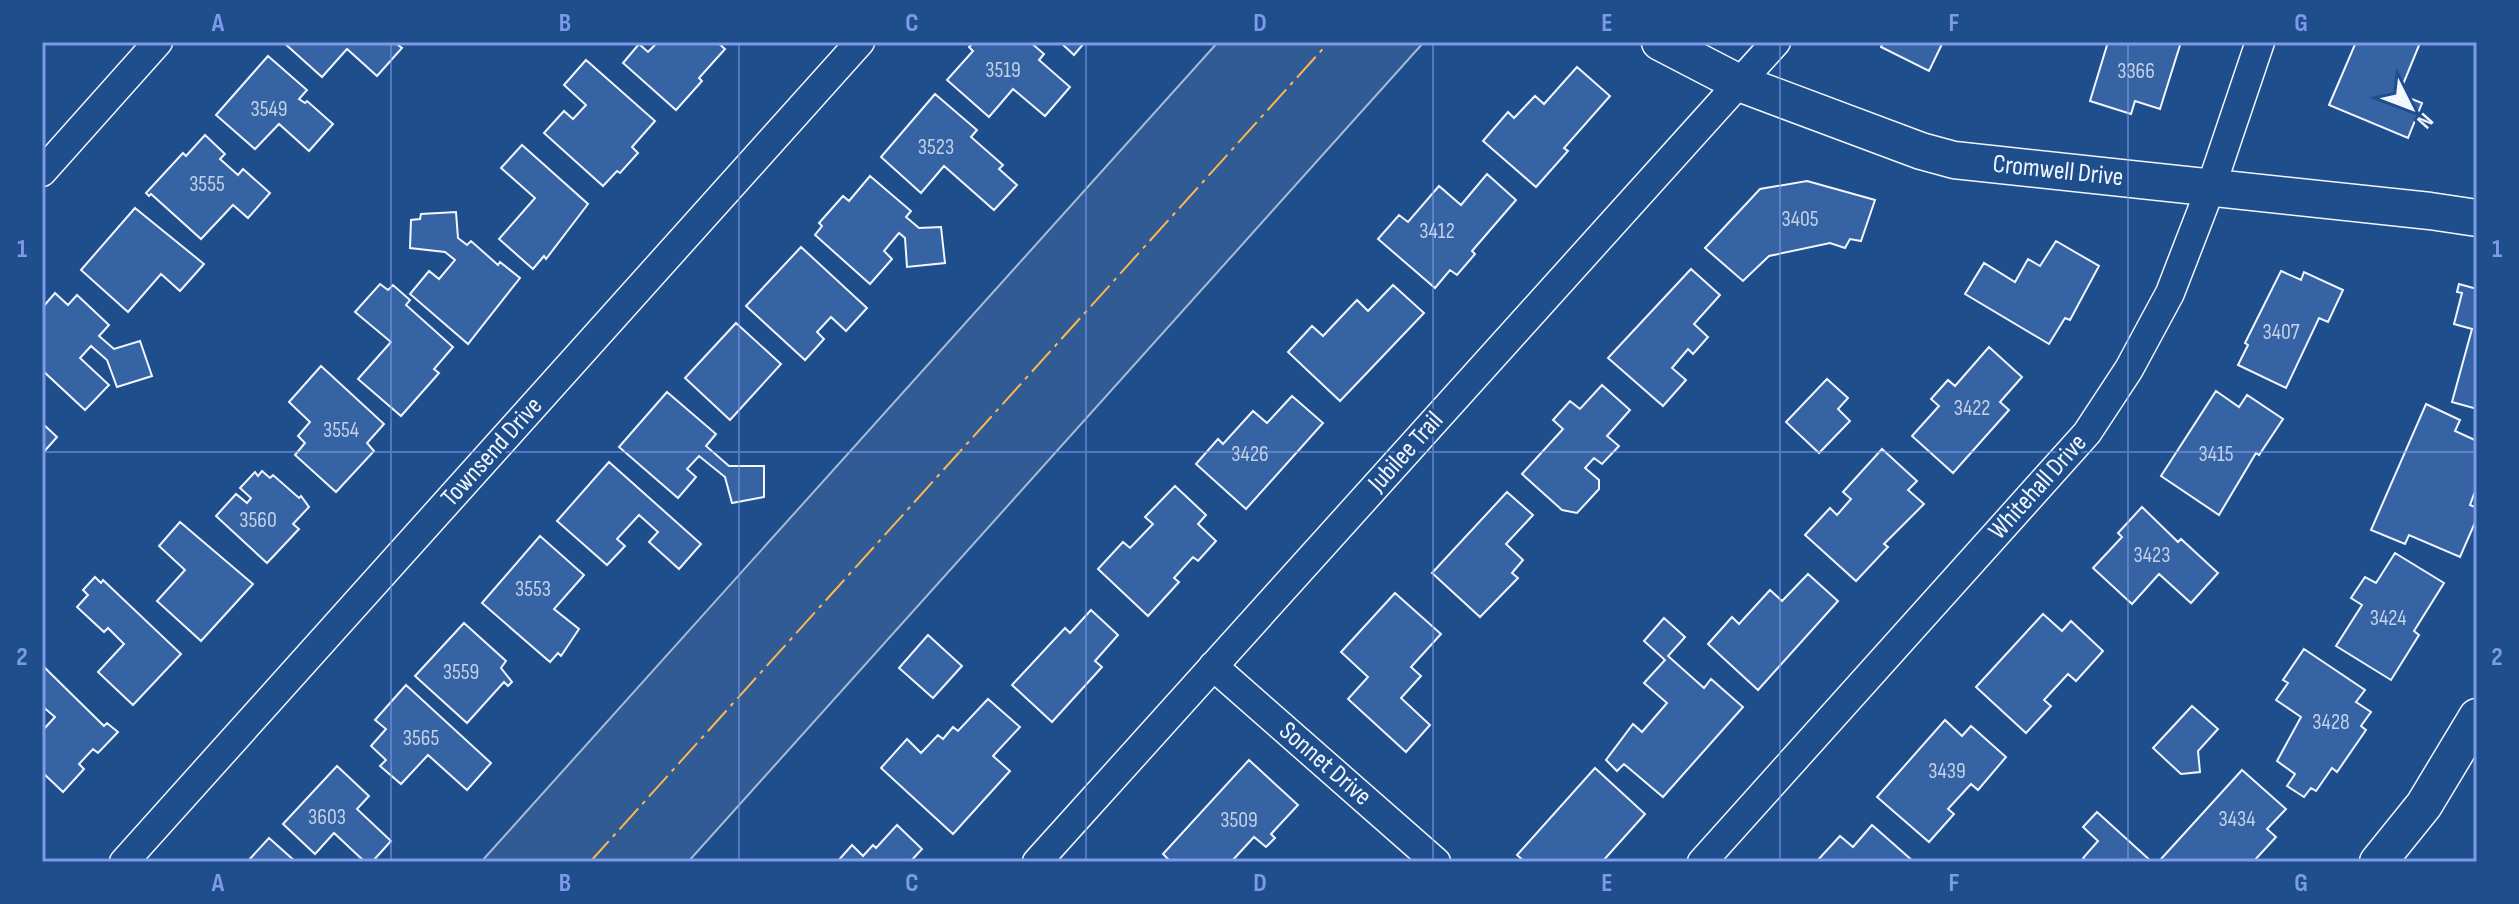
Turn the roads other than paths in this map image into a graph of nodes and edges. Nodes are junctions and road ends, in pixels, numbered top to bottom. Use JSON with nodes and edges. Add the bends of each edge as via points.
{"nodes":[{"id":1,"x":158,"y":42,"type":"edge"},
{"id":2,"x":860,"y":42,"type":"edge"},
{"id":3,"x":1660,"y":42,"type":"edge"},
{"id":4,"x":1776,"y":42,"type":"edge"},
{"id":5,"x":2260,"y":42,"type":"edge"},
{"id":6,"x":1739,"y":83,"type":"junction"},
{"id":7,"x":42,"y":172,"type":"edge"},
{"id":8,"x":2211,"y":187,"type":"junction"},
{"id":9,"x":2477,"y":218,"type":"edge"},
{"id":10,"x":1213,"y":666,"type":"junction"},
{"id":11,"x":2477,"y":717,"type":"edge"},
{"id":12,"x":124,"y":862,"type":"edge"},
{"id":13,"x":1037,"y":862,"type":"edge"},
{"id":14,"x":1436,"y":862,"type":"edge"},
{"id":15,"x":1702,"y":862,"type":"edge"},
{"id":16,"x":2378,"y":862,"type":"edge"}],
"edges":[{"from":1,"to":7,"type":"street"},
{"from":2,"to":12,"type":"street","name":"Townsend Drive"},
{"from":3,"to":6,"type":"street","name":"Cromwell Drive"},
{"from":4,"to":6,"type":"street","name":"Jubilee Trail"},
{"from":5,"to":8,"type":"street","name":"Whitehall Drive"},
{"from":6,"to":8,"type":"street","name":"Cromwell Drive","via":[[1954,160]]},
{"from":6,"to":10,"type":"street","name":"Jubilee Trail"},
{"from":8,"to":9,"type":"street","name":"Cromwell Drive"},
{"from":8,"to":15,"type":"street","name":"Whitehall Drive","via":[[2170,293],[2087,433]]},
{"from":10,"to":13,"type":"street","name":"Jubilee Trail"},
{"from":10,"to":14,"type":"street","name":"Sonnet Drive"},
{"from":11,"to":16,"type":"street","via":[[2424,805]]}]}
